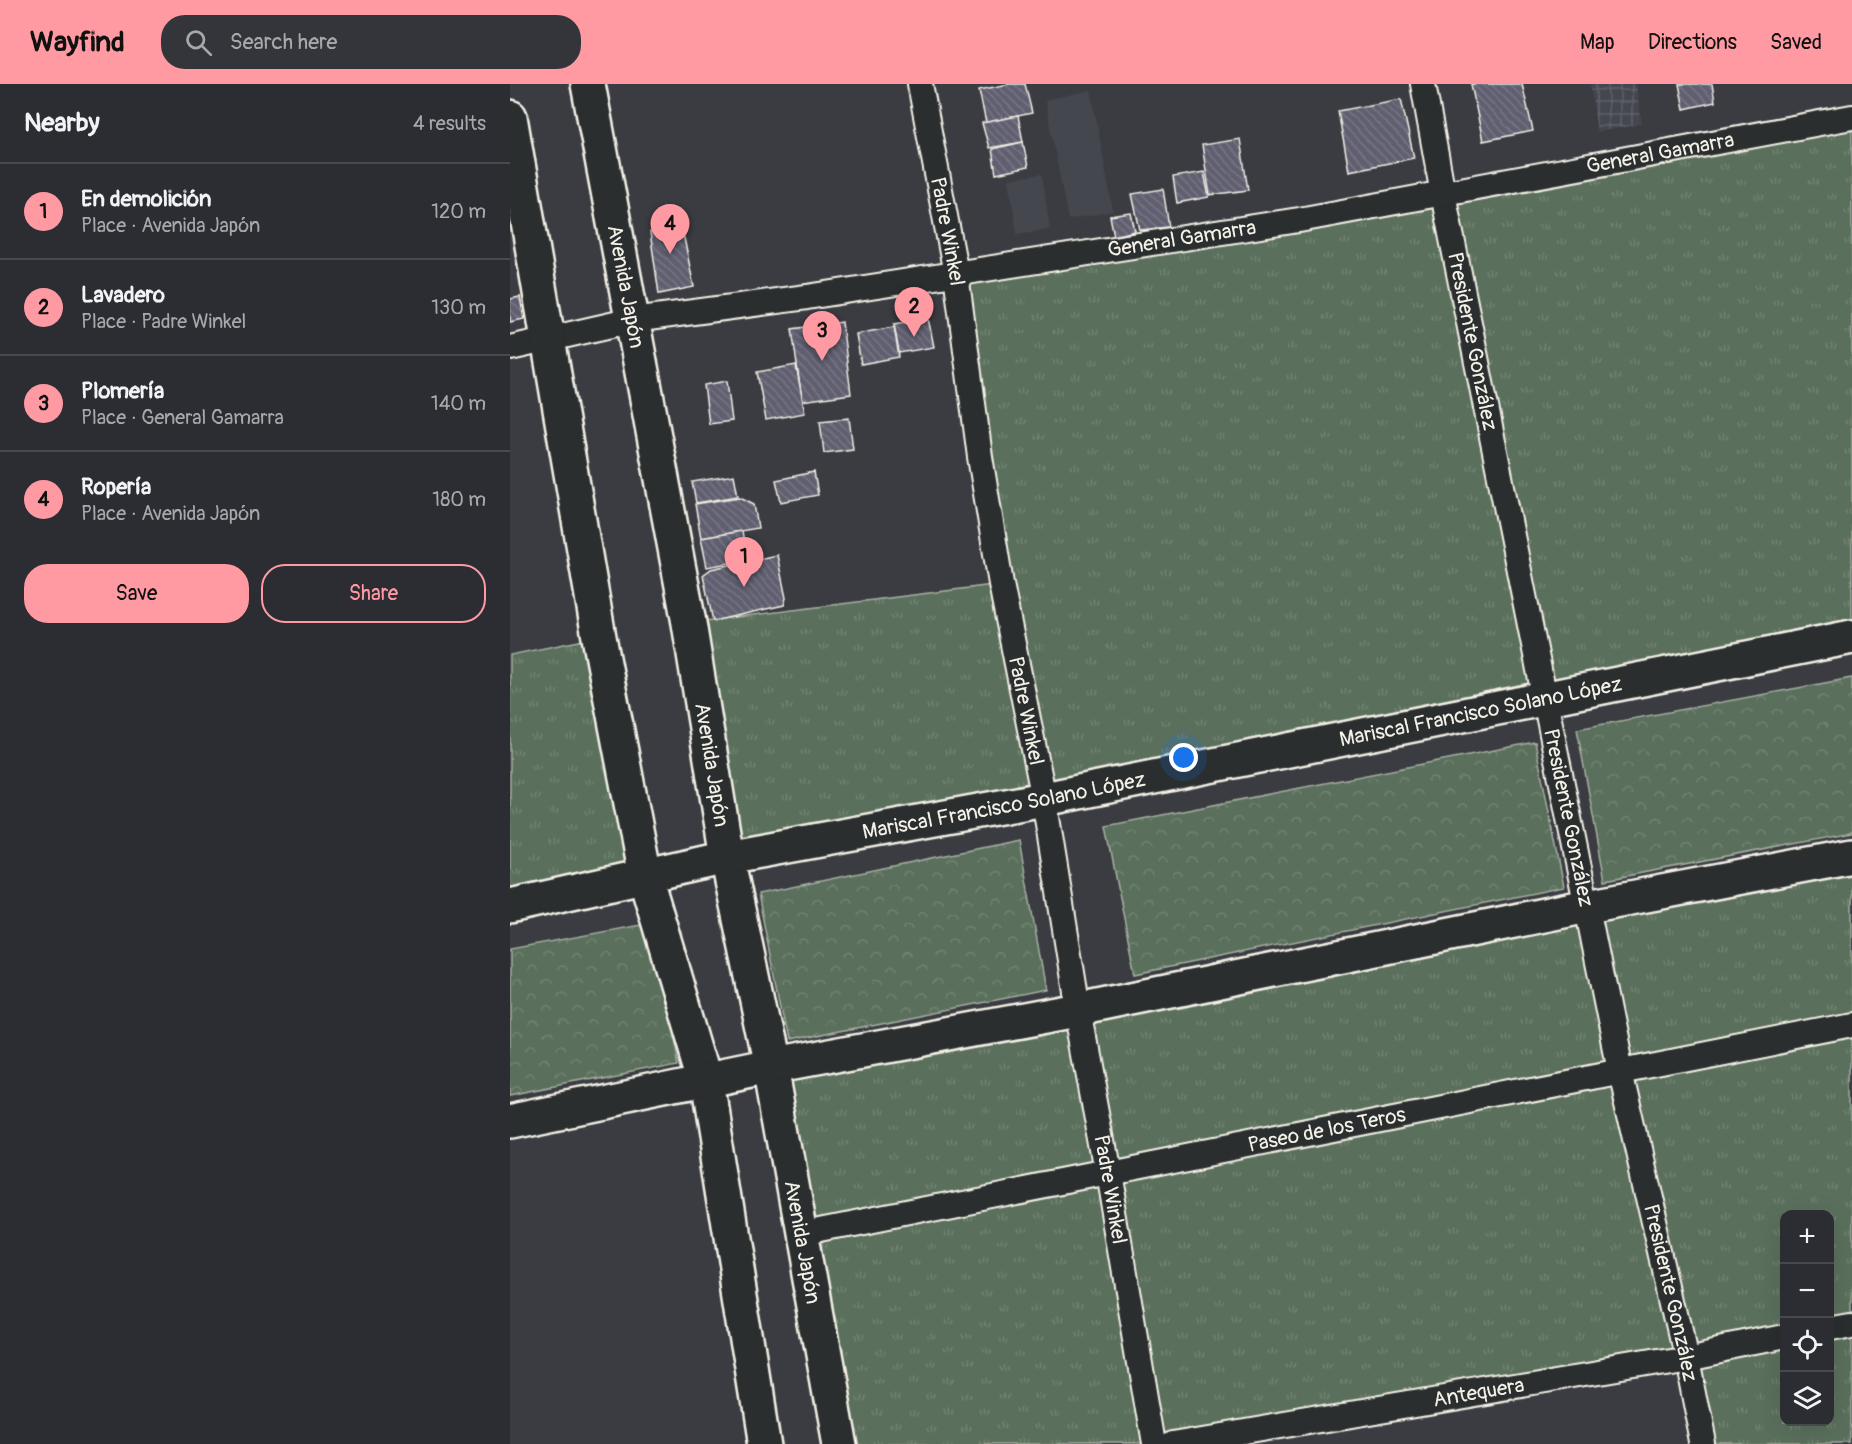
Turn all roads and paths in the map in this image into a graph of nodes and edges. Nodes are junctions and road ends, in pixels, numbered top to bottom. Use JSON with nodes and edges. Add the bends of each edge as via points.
{"nodes":[{"id":1,"x":588,"y":84,"type":"edge"},
{"id":2,"x":920,"y":84,"type":"edge"},
{"id":3,"x":1423,"y":84,"type":"edge"},
{"id":4,"x":510,"y":117,"type":"edge"},
{"id":5,"x":1852,"y":117,"type":"edge"},
{"id":6,"x":1443,"y":194,"type":"junction"},
{"id":7,"x":956,"y":274,"type":"junction"},
{"id":8,"x":633,"y":320,"type":"junction"},
{"id":9,"x":547,"y":340,"type":"junction"},
{"id":10,"x":510,"y":348,"type":"edge"},
{"id":11,"x":1852,"y":637,"type":"edge"},
{"id":12,"x":1546,"y":697,"type":"junction"},
{"id":13,"x":1044,"y":799,"type":"junction"},
{"id":14,"x":727,"y":856,"type":"junction"},
{"id":15,"x":1852,"y":856,"type":"edge"},
{"id":16,"x":645,"y":876,"type":"junction"},
{"id":17,"x":510,"y":906,"type":"edge"},
{"id":18,"x":1588,"y":906,"type":"junction"},
{"id":19,"x":1078,"y":1010,"type":"junction"},
{"id":20,"x":1852,"y":1025,"type":"edge"},
{"id":21,"x":771,"y":1067,"type":"junction"},
{"id":22,"x":1620,"y":1071,"type":"junction"},
{"id":23,"x":706,"y":1082,"type":"junction"},
{"id":24,"x":510,"y":1121,"type":"edge"},
{"id":25,"x":1108,"y":1173,"type":"junction"},
{"id":26,"x":801,"y":1234,"type":"junction"},
{"id":27,"x":1852,"y":1323,"type":"edge"},
{"id":28,"x":1834,"y":1326,"type":"edge"},
{"id":29,"x":1780,"y":1338,"type":"edge"},
{"id":30,"x":1686,"y":1357,"type":"junction"},
{"id":31,"x":764,"y":1444,"type":"edge"},
{"id":32,"x":838,"y":1444,"type":"edge"},
{"id":33,"x":1154,"y":1444,"type":"edge"},
{"id":34,"x":1173,"y":1444,"type":"edge"},
{"id":35,"x":1703,"y":1444,"type":"edge"}],
"edges":[{"from":1,"to":8,"type":"main road","name":"Avenida Japón"},
{"from":2,"to":7,"type":"street","name":"Padre Winkel"},
{"from":3,"to":6,"type":"street","name":"Presidente González"},
{"from":4,"to":9,"type":"main road"},
{"from":5,"to":6,"type":"street","name":"General Gamarra"},
{"from":6,"to":7,"type":"street","name":"General Gamarra"},
{"from":6,"to":12,"type":"street","name":"Presidente González"},
{"from":7,"to":8,"type":"street","name":"General Gamarra"},
{"from":7,"to":13,"type":"street","name":"Padre Winkel","via":[[1001,584]]},
{"from":8,"to":9,"type":"street","name":"General Gamarra"},
{"from":8,"to":14,"type":"main road","name":"Avenida Japón"},
{"from":9,"to":10,"type":"street","name":"General Gamarra"},
{"from":9,"to":16,"type":"main road"},
{"from":11,"to":12,"type":"main road","name":"Mariscal Francisco Solano López"},
{"from":12,"to":13,"type":"main road","name":"Mariscal Francisco Solano López"},
{"from":12,"to":18,"type":"street","name":"Presidente González"},
{"from":13,"to":14,"type":"main road","name":"Mariscal Francisco Solano López"},
{"from":13,"to":19,"type":"street","name":"Padre Winkel"},
{"from":14,"to":16,"type":"main road","name":"Mariscal Francisco Solano López"},
{"from":14,"to":21,"type":"main road","name":"Avenida Japón"},
{"from":15,"to":18,"type":"main road"},
{"from":16,"to":17,"type":"main road","name":"Mariscal Francisco Solano López"},
{"from":16,"to":23,"type":"main road"},
{"from":18,"to":19,"type":"main road"},
{"from":18,"to":22,"type":"street","name":"Presidente González"},
{"from":19,"to":21,"type":"main road"},
{"from":19,"to":25,"type":"street","name":"Padre Winkel"},
{"from":20,"to":22,"type":"street","name":"Paseo de los Teros"},
{"from":21,"to":23,"type":"main road"},
{"from":21,"to":26,"type":"main road","name":"Avenida Japón"},
{"from":22,"to":25,"type":"street","name":"Paseo de los Teros"},
{"from":22,"to":30,"type":"street","name":"Presidente González"},
{"from":23,"to":24,"type":"main road"},
{"from":23,"to":31,"type":"main road"},
{"from":25,"to":26,"type":"street","name":"Paseo de los Teros"},
{"from":25,"to":33,"type":"street","name":"Padre Winkel"},
{"from":26,"to":32,"type":"main road","name":"Avenida Japón"},
{"from":27,"to":28,"type":"street"},
{"from":29,"to":30,"type":"street","name":"Antequera"},
{"from":30,"to":34,"type":"street","name":"Antequera"},
{"from":30,"to":35,"type":"street","name":"Presidente González"}]}
